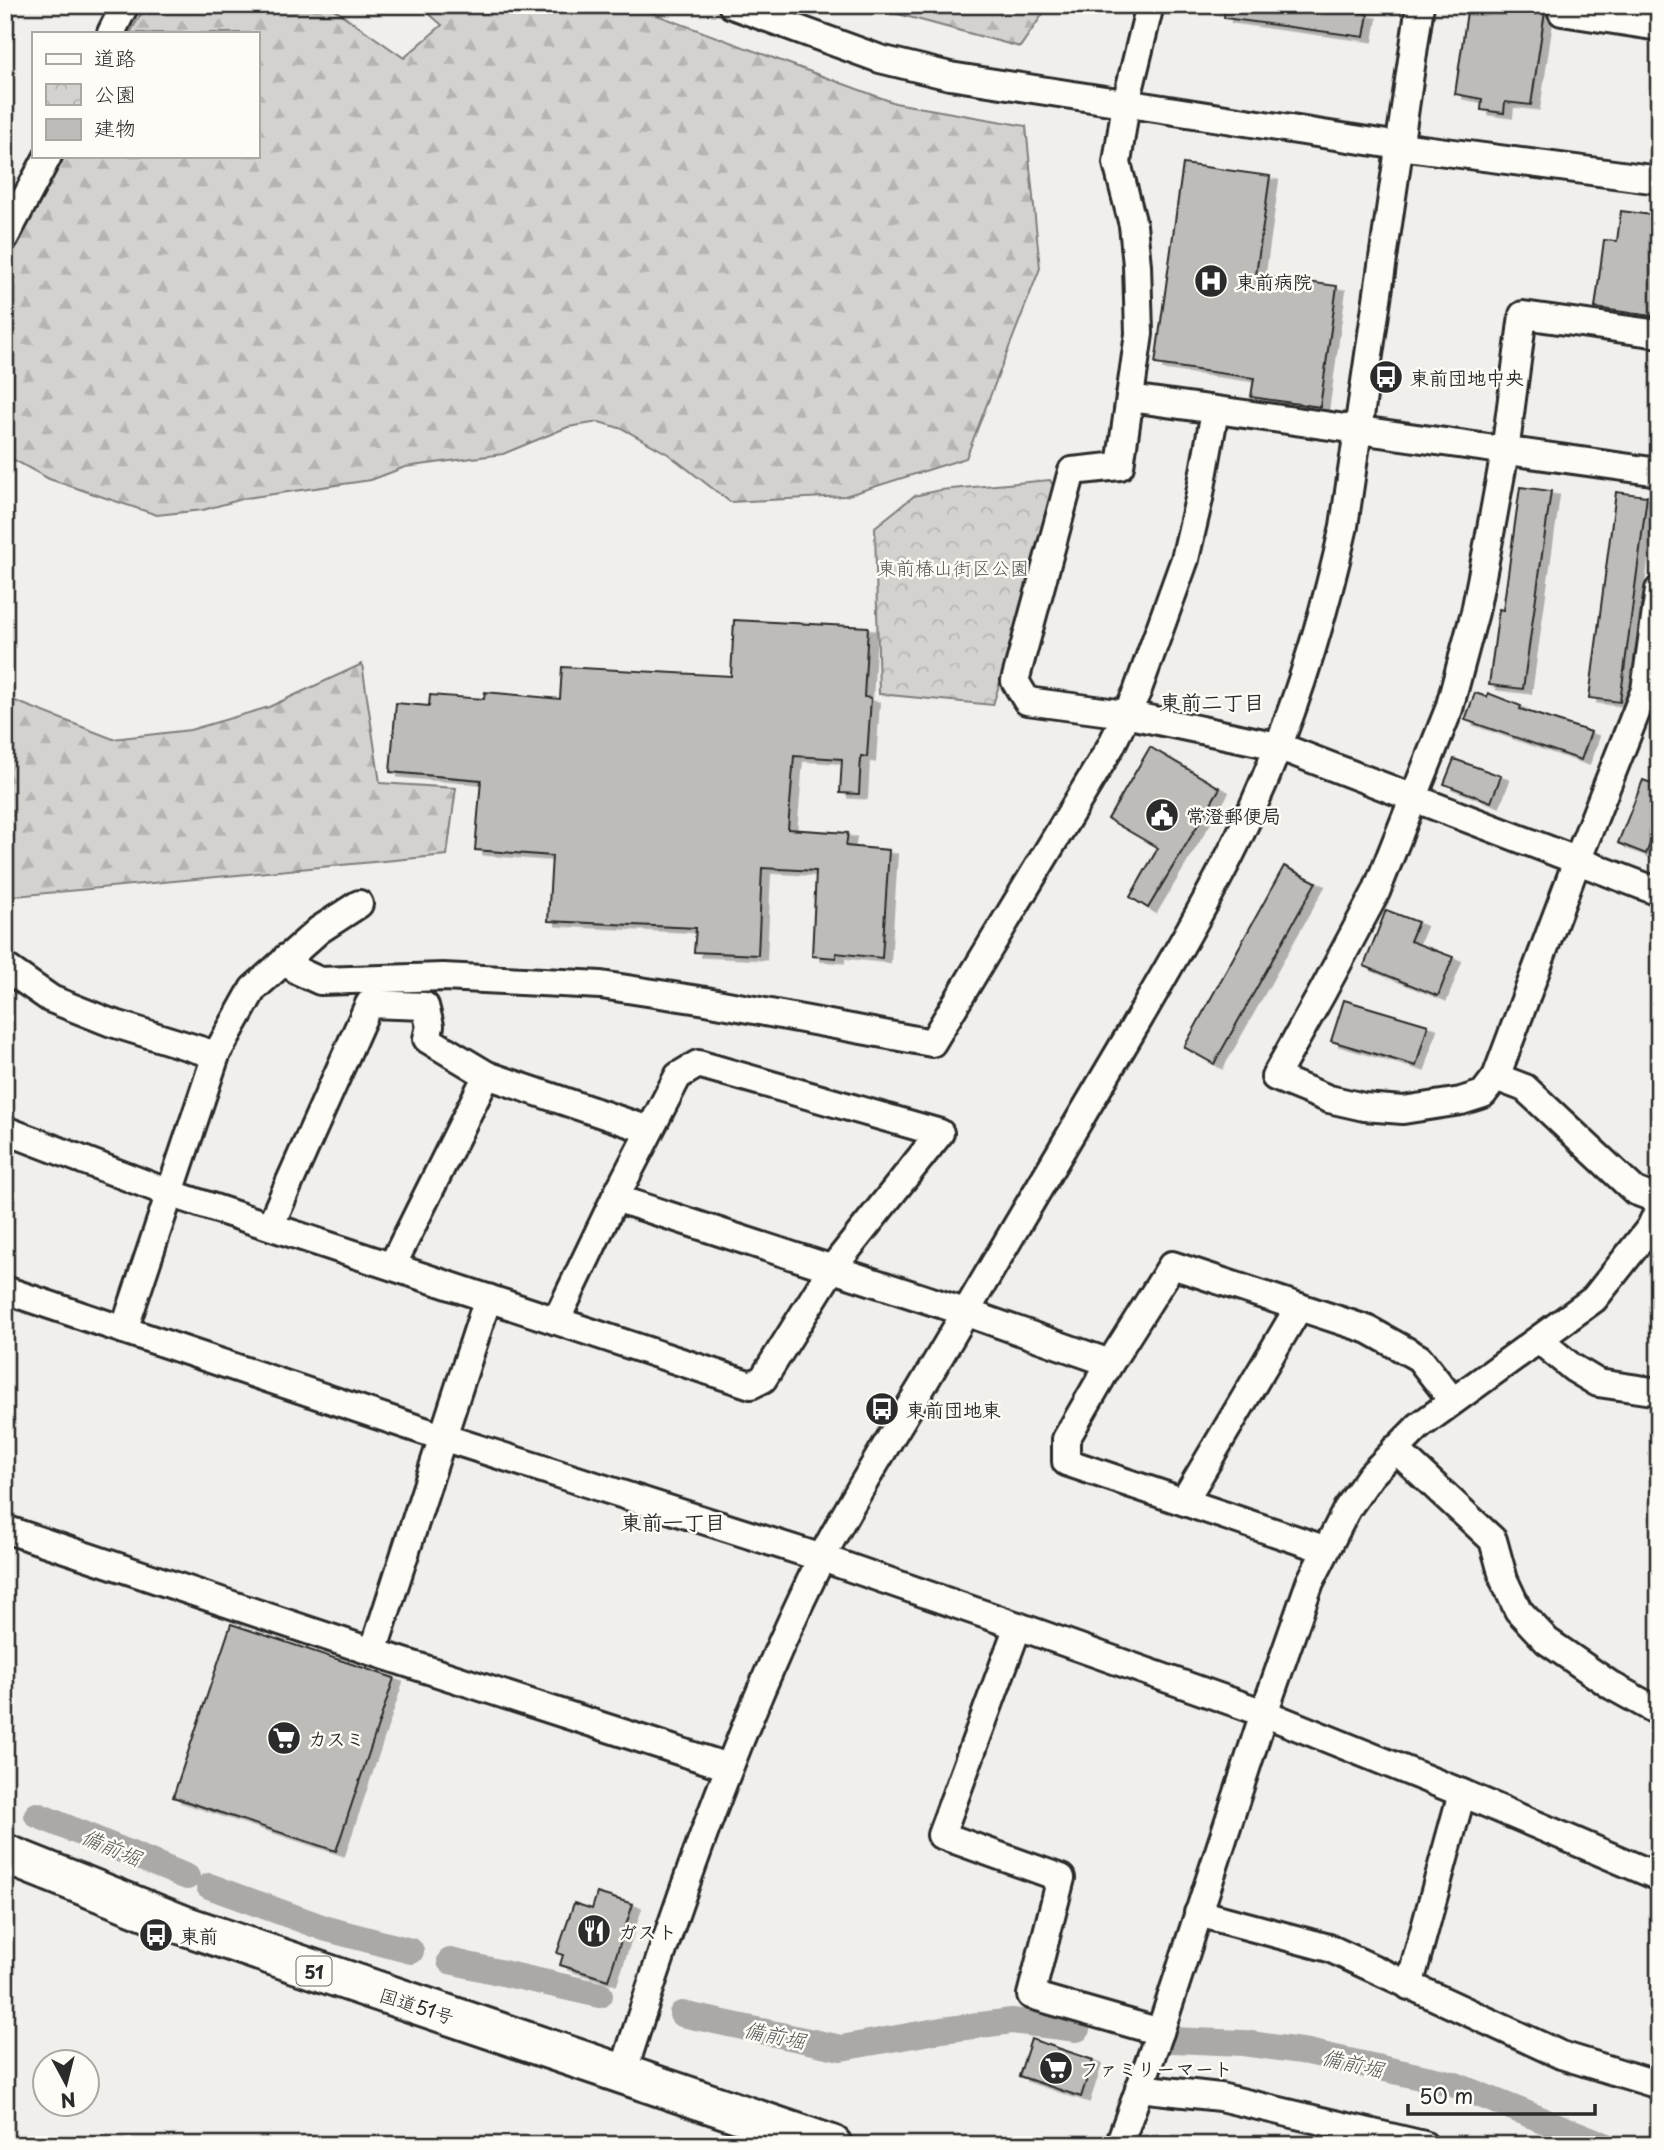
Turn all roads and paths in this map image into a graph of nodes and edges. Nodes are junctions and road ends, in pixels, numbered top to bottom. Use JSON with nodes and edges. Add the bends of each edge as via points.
{"nodes":[{"id":1,"x":125,"y":5,"type":"edge"},
{"id":2,"x":732,"y":5,"type":"edge"},
{"id":3,"x":1150,"y":5,"type":"edge"},
{"id":4,"x":1420,"y":5,"type":"edge"},
{"id":5,"x":1563,"y":5,"type":"edge"},
{"id":6,"x":1659,"y":27,"type":"edge"},
{"id":7,"x":112,"y":32,"type":"edge"},
{"id":8,"x":1126,"y":103,"type":"junction"},
{"id":9,"x":1400,"y":146,"type":"junction"},
{"id":10,"x":47,"y":158,"type":"edge"},
{"id":11,"x":1659,"y":180,"type":"edge"},
{"id":12,"x":5,"y":237,"type":"edge"},
{"id":13,"x":1659,"y":334,"type":"edge"},
{"id":14,"x":1130,"y":398,"type":"junction"},
{"id":15,"x":1215,"y":411,"type":"junction"},
{"id":16,"x":1358,"y":430,"type":"junction"},
{"id":17,"x":1505,"y":452,"type":"junction"},
{"id":18,"x":1659,"y":472,"type":"edge"},
{"id":19,"x":1659,"y":590,"type":"edge"},
{"id":20,"x":1652,"y":692,"type":"edge"},
{"id":21,"x":1125,"y":714,"type":"junction"},
{"id":22,"x":1278,"y":746,"type":"junction"},
{"id":23,"x":1415,"y":798,"type":"junction"},
{"id":24,"x":1577,"y":861,"type":"junction"},
{"id":25,"x":1659,"y":892,"type":"edge"},
{"id":26,"x":359,"y":904,"type":"dead end"},
{"id":27,"x":287,"y":957,"type":"junction"},
{"id":28,"x":5,"y":967,"type":"edge"},
{"id":29,"x":216,"y":1055,"type":"junction"},
{"id":30,"x":487,"y":1075,"type":"junction"},
{"id":31,"x":1496,"y":1077,"type":"junction"},
{"id":32,"x":5,"y":1130,"type":"edge"},
{"id":33,"x":649,"y":1130,"type":"junction"},
{"id":34,"x":170,"y":1193,"type":"junction"},
{"id":35,"x":615,"y":1198,"type":"junction"},
{"id":36,"x":1659,"y":1200,"type":"edge"},
{"id":37,"x":1659,"y":1209,"type":"edge"},
{"id":38,"x":270,"y":1226,"type":"junction"},
{"id":39,"x":392,"y":1266,"type":"junction"},
{"id":40,"x":831,"y":1270,"type":"junction"},
{"id":41,"x":5,"y":1290,"type":"edge"},
{"id":42,"x":488,"y":1298,"type":"junction"},
{"id":43,"x":1299,"y":1307,"type":"junction"},
{"id":44,"x":965,"y":1312,"type":"junction"},
{"id":45,"x":556,"y":1321,"type":"junction"},
{"id":46,"x":124,"y":1330,"type":"junction"},
{"id":47,"x":1539,"y":1340,"type":"junction"},
{"id":48,"x":1110,"y":1363,"type":"junction"},
{"id":49,"x":1659,"y":1392,"type":"edge"},
{"id":50,"x":1452,"y":1400,"type":"junction"},
{"id":51,"x":442,"y":1437,"type":"junction"},
{"id":52,"x":1395,"y":1448,"type":"junction"},
{"id":53,"x":1184,"y":1501,"type":"junction"},
{"id":54,"x":5,"y":1529,"type":"edge"},
{"id":55,"x":1325,"y":1549,"type":"junction"},
{"id":56,"x":822,"y":1558,"type":"junction"},
{"id":57,"x":1018,"y":1626,"type":"junction"},
{"id":58,"x":373,"y":1652,"type":"junction"},
{"id":59,"x":1659,"y":1712,"type":"edge"},
{"id":60,"x":1264,"y":1713,"type":"junction"},
{"id":61,"x":728,"y":1767,"type":"junction"},
{"id":62,"x":1462,"y":1793,"type":"junction"},
{"id":63,"x":5,"y":1854,"type":"edge"},
{"id":64,"x":1659,"y":1877,"type":"edge"},
{"id":65,"x":1198,"y":1913,"type":"junction"},
{"id":66,"x":1409,"y":1986,"type":"junction"},
{"id":67,"x":1160,"y":2032,"type":"junction"},
{"id":68,"x":623,"y":2073,"type":"junction"},
{"id":69,"x":1659,"y":2085,"type":"edge"},
{"id":70,"x":1139,"y":2088,"type":"junction"},
{"id":71,"x":832,"y":2145,"type":"edge"},
{"id":72,"x":1119,"y":2145,"type":"edge"},
{"id":73,"x":1424,"y":2145,"type":"edge"}],
"edges":[{"from":1,"to":7,"type":"street"},
{"from":2,"to":8,"type":"street","via":[[880,60],[1031,91]]},
{"from":3,"to":8,"type":"street"},
{"from":4,"to":9,"type":"street"},
{"from":5,"to":6,"type":"street","via":[[1562,12]]},
{"from":8,"to":9,"type":"street"},
{"from":8,"to":14,"type":"street","via":[[1116,163],[1133,225],[1138,265],[1139,334]]},
{"from":9,"to":11,"type":"street"},
{"from":9,"to":16,"type":"street"},
{"from":10,"to":12,"type":"street"},
{"from":13,"to":17,"type":"street","via":[[1523,315]]},
{"from":14,"to":15,"type":"street"},
{"from":14,"to":21,"type":"street","via":[[1120,466],[1072,471],[1015,681],[1027,701]]},
{"from":15,"to":16,"type":"street"},
{"from":15,"to":21,"type":"street","via":[[1185,559]]},
{"from":16,"to":17,"type":"street"},
{"from":16,"to":22,"type":"street","via":[[1331,582]]},
{"from":17,"to":18,"type":"street"},
{"from":17,"to":23,"type":"street","via":[[1472,624],[1449,709]]},
{"from":19,"to":20,"type":"street"},
{"from":20,"to":24,"type":"street"},
{"from":21,"to":22,"type":"street"},
{"from":21,"to":27,"type":"street","via":[[1111,746],[932,1043],[601,985],[443,976],[320,981],[298,971]]},
{"from":22,"to":23,"type":"street"},
{"from":22,"to":44,"type":"street","via":[[1208,898]]},
{"from":23,"to":24,"type":"street"},
{"from":23,"to":31,"type":"street","via":[[1376,892],[1275,1077],[1329,1098],[1403,1110],[1483,1094]]},
{"from":24,"to":25,"type":"street"},
{"from":24,"to":31,"type":"street"},
{"from":26,"to":27,"type":"street"},
{"from":27,"to":29,"type":"street","via":[[253,989]]},
{"from":28,"to":29,"type":"street","via":[[51,999]]},
{"from":29,"to":34,"type":"street"},
{"from":30,"to":33,"type":"street"},
{"from":30,"to":38,"type":"street","via":[[428,1039],[425,1006],[369,1004]]},
{"from":30,"to":39,"type":"street"},
{"from":31,"to":36,"type":"street","via":[[1525,1088],[1635,1191]]},
{"from":32,"to":34,"type":"street"},
{"from":33,"to":35,"type":"street"},
{"from":33,"to":40,"type":"street","via":[[678,1076],[698,1064],[940,1133]]},
{"from":34,"to":38,"type":"street"},
{"from":34,"to":46,"type":"street"},
{"from":35,"to":40,"type":"street"},
{"from":35,"to":45,"type":"street"},
{"from":37,"to":47,"type":"street","via":[[1650,1228],[1594,1298]]},
{"from":38,"to":39,"type":"street"},
{"from":39,"to":42,"type":"street"},
{"from":40,"to":44,"type":"street"},
{"from":40,"to":45,"type":"street","via":[[763,1379],[751,1385]]},
{"from":41,"to":46,"type":"street"},
{"from":42,"to":45,"type":"street"},
{"from":42,"to":51,"type":"street"},
{"from":43,"to":48,"type":"street","via":[[1172,1265]]},
{"from":43,"to":50,"type":"street","via":[[1369,1330],[1419,1358]]},
{"from":43,"to":53,"type":"street"},
{"from":44,"to":48,"type":"street"},
{"from":44,"to":56,"type":"street"},
{"from":46,"to":51,"type":"street"},
{"from":47,"to":49,"type":"street","via":[[1598,1383]]},
{"from":47,"to":50,"type":"street"},
{"from":48,"to":53,"type":"street","via":[[1066,1439],[1066,1462]]},
{"from":50,"to":52,"type":"street"},
{"from":51,"to":56,"type":"street"},
{"from":51,"to":58,"type":"street"},
{"from":52,"to":55,"type":"street","via":[[1347,1509]]},
{"from":52,"to":59,"type":"street","via":[[1493,1540],[1518,1610],[1547,1641]]},
{"from":53,"to":55,"type":"street"},
{"from":54,"to":58,"type":"street"},
{"from":55,"to":60,"type":"street"},
{"from":56,"to":57,"type":"street"},
{"from":56,"to":61,"type":"street"},
{"from":57,"to":60,"type":"street"},
{"from":57,"to":67,"type":"street","via":[[941,1835],[1061,1878],[1031,1994]]},
{"from":58,"to":61,"type":"street"},
{"from":60,"to":62,"type":"street"},
{"from":60,"to":65,"type":"street"},
{"from":61,"to":68,"type":"street"},
{"from":62,"to":64,"type":"street"},
{"from":62,"to":66,"type":"street"},
{"from":63,"to":68,"type":"highway","name":"国道51号","number":"51","via":[[184,1925]]},
{"from":65,"to":66,"type":"street","via":[[1329,1948]]},
{"from":65,"to":67,"type":"street"},
{"from":66,"to":69,"type":"street","via":[[1561,2055]]},
{"from":67,"to":70,"type":"street"},
{"from":68,"to":71,"type":"highway","name":"国道51号","number":"51"},
{"from":70,"to":72,"type":"street"},
{"from":70,"to":73,"type":"street","via":[[1220,2097]]}]}
